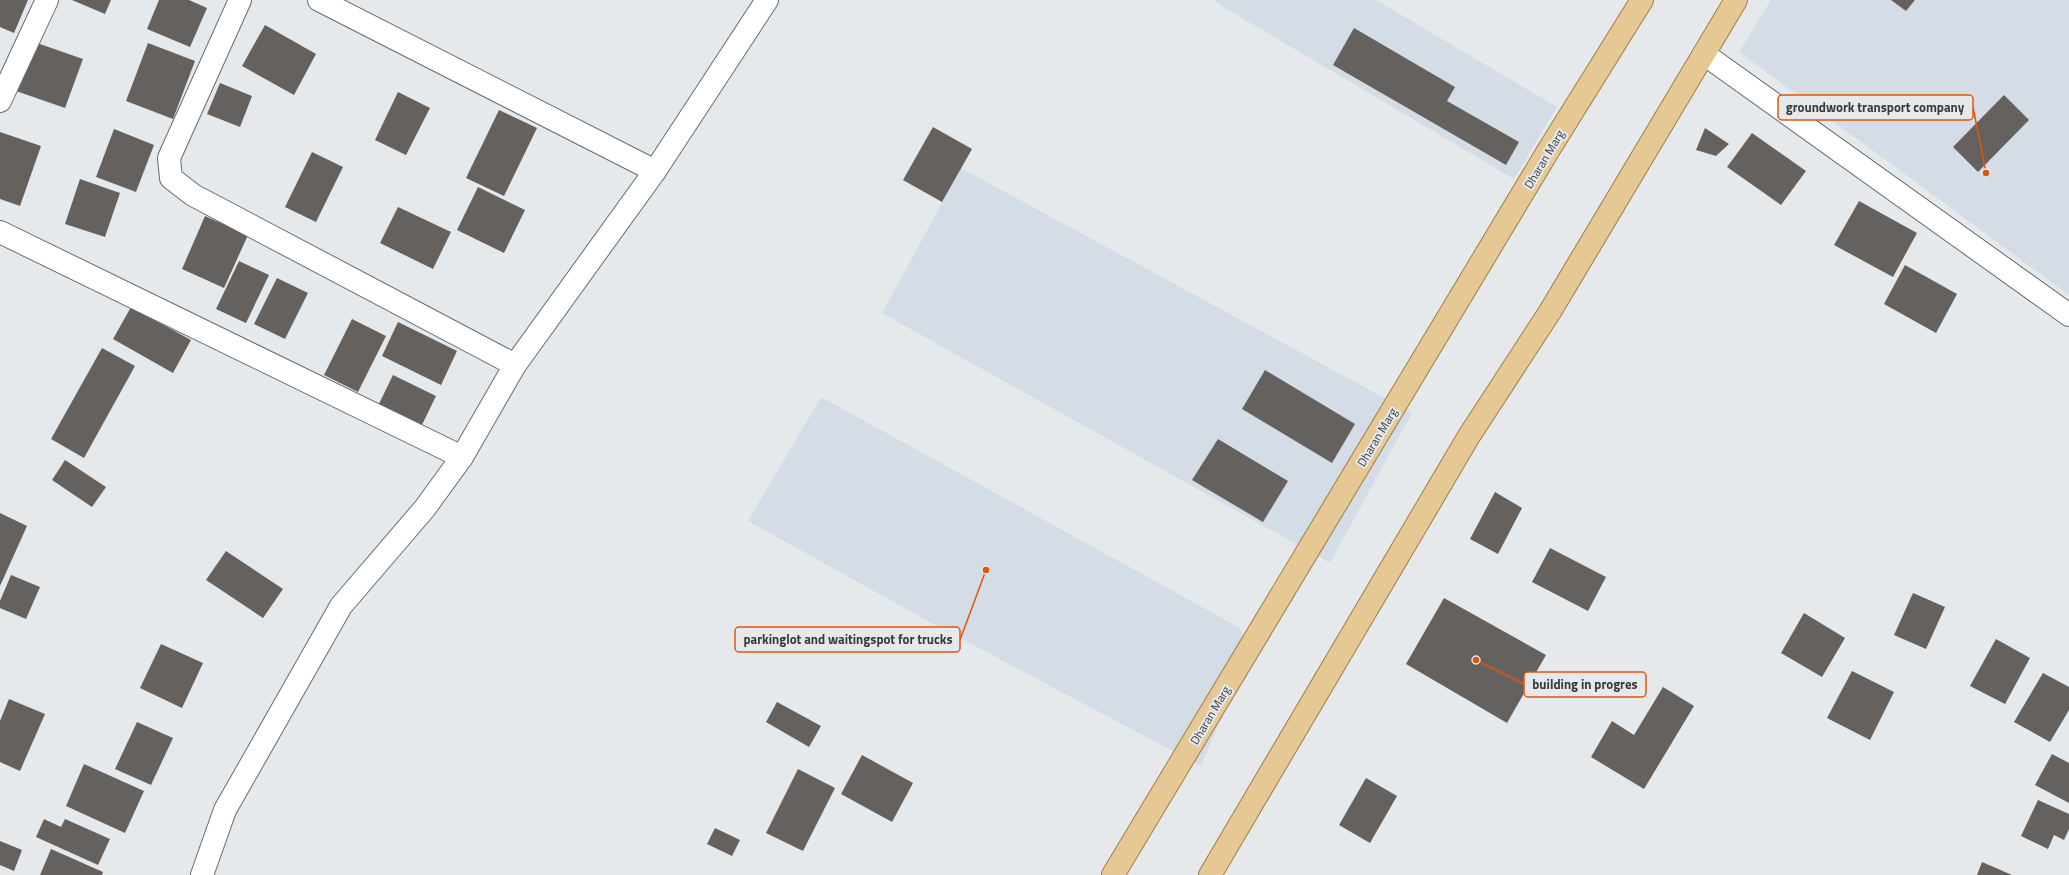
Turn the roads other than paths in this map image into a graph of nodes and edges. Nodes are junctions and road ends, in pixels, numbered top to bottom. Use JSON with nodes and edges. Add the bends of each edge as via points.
{"nodes":[{"id":1,"x":47,"y":0,"type":"edge"},
{"id":2,"x":240,"y":0,"type":"edge"},
{"id":3,"x":319,"y":0,"type":"edge"},
{"id":4,"x":767,"y":0,"type":"edge"},
{"id":5,"x":1642,"y":0,"type":"edge"},
{"id":6,"x":1736,"y":0,"type":"edge"},
{"id":7,"x":1704,"y":54,"type":"junction"},
{"id":8,"x":0,"y":101,"type":"edge"},
{"id":9,"x":654,"y":171,"type":"junction"},
{"id":10,"x":0,"y":232,"type":"edge"},
{"id":11,"x":2069,"y":315,"type":"edge"},
{"id":12,"x":515,"y":365,"type":"junction"},
{"id":13,"x":462,"y":458,"type":"junction"},
{"id":14,"x":202,"y":875,"type":"edge"},
{"id":15,"x":1113,"y":875,"type":"edge"},
{"id":16,"x":1210,"y":875,"type":"edge"}],
"edges":[{"from":1,"to":8,"type":"street"},
{"from":2,"to":12,"type":"street","via":[[169,158],[171,178],[193,196]]},
{"from":3,"to":9,"type":"street"},
{"from":4,"to":9,"type":"street"},
{"from":5,"to":15,"type":"main road","name":"Dharan Marg","via":[[1548,151]]},
{"from":6,"to":7,"type":"main road"},
{"from":7,"to":11,"type":"street"},
{"from":7,"to":16,"type":"main road","via":[[1551,310],[1469,436]]},
{"from":9,"to":12,"type":"street"},
{"from":10,"to":13,"type":"street"},
{"from":12,"to":13,"type":"street"},
{"from":13,"to":14,"type":"street","via":[[425,508],[341,606],[225,810]]}]}
